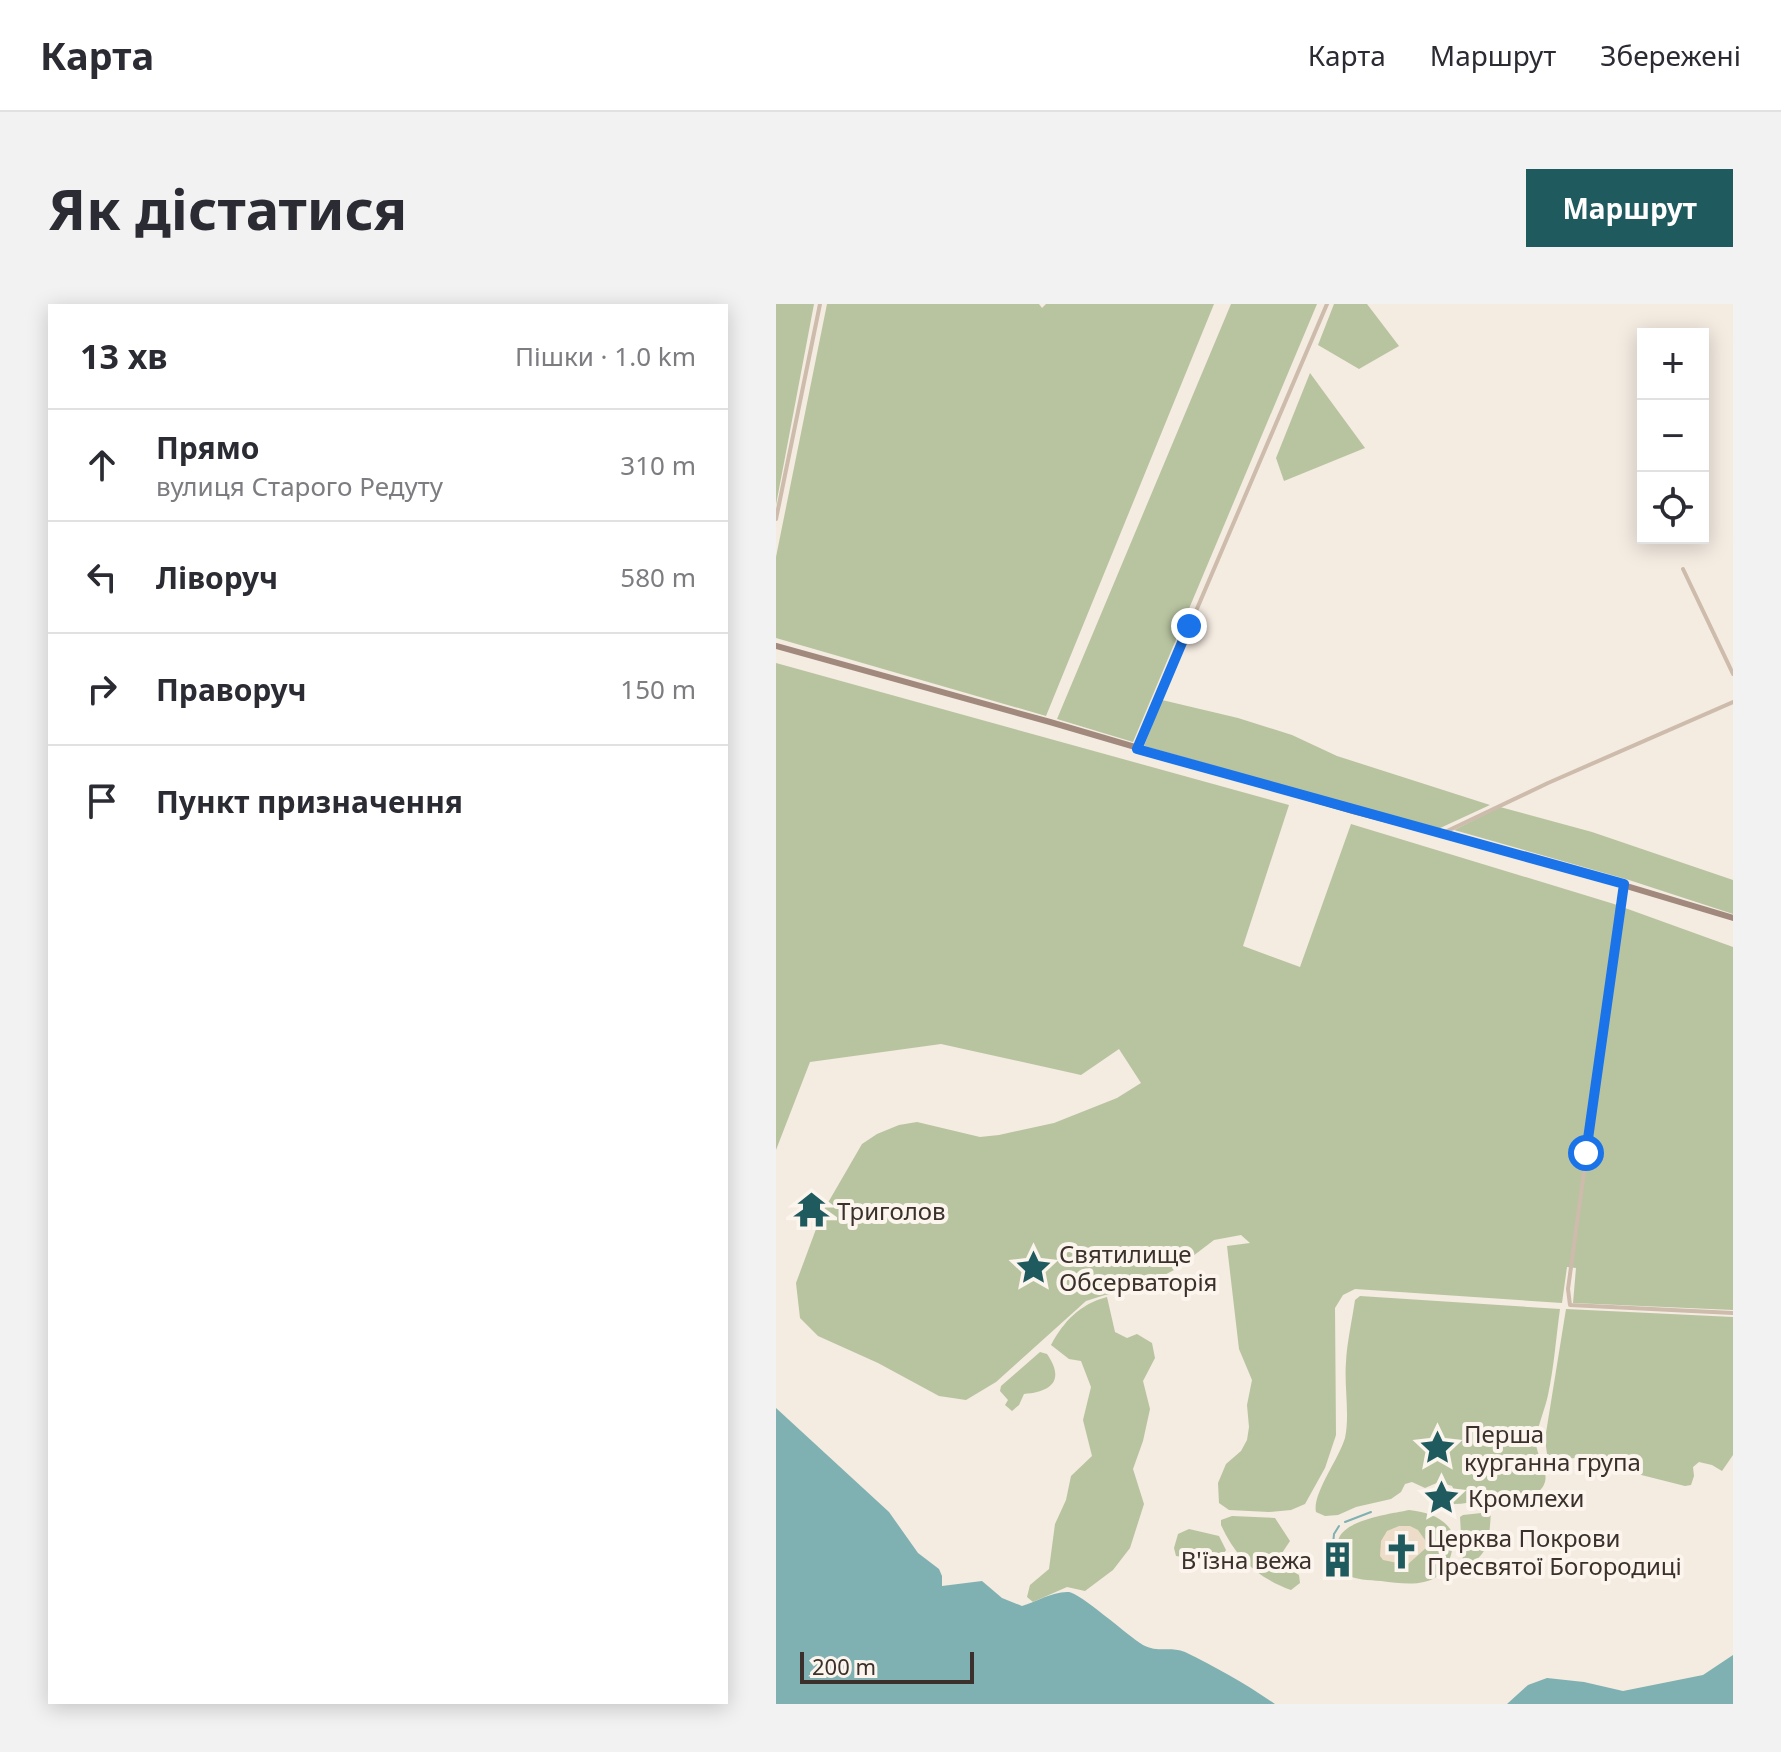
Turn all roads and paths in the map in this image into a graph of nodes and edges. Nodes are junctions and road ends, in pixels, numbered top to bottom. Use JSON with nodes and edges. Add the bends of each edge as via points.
{"nodes":[{"id":1,"x":820,"y":304,"type":"edge"},
{"id":2,"x":1327,"y":304,"type":"edge"},
{"id":3,"x":776,"y":519,"type":"edge"},
{"id":4,"x":1683,"y":569,"type":"dead end"},
{"id":5,"x":776,"y":646,"type":"edge"},
{"id":6,"x":1733,"y":674,"type":"edge"},
{"id":7,"x":1733,"y":702,"type":"edge"},
{"id":8,"x":1137,"y":749,"type":"junction"},
{"id":9,"x":1441,"y":834,"type":"junction"},
{"id":10,"x":1624,"y":884,"type":"junction"},
{"id":11,"x":1733,"y":918,"type":"edge"},
{"id":12,"x":1733,"y":1313,"type":"edge"}],
"edges":[{"from":1,"to":3,"type":"street"},
{"from":2,"to":8,"type":"street"},
{"from":4,"to":6,"type":"street"},
{"from":5,"to":8,"type":"main road"},
{"from":7,"to":9,"type":"street"},
{"from":8,"to":9,"type":"main road"},
{"from":9,"to":10,"type":"main road"},
{"from":10,"to":11,"type":"main road"},
{"from":10,"to":12,"type":"street","via":[[1568,1289],[1570,1305]]}]}
